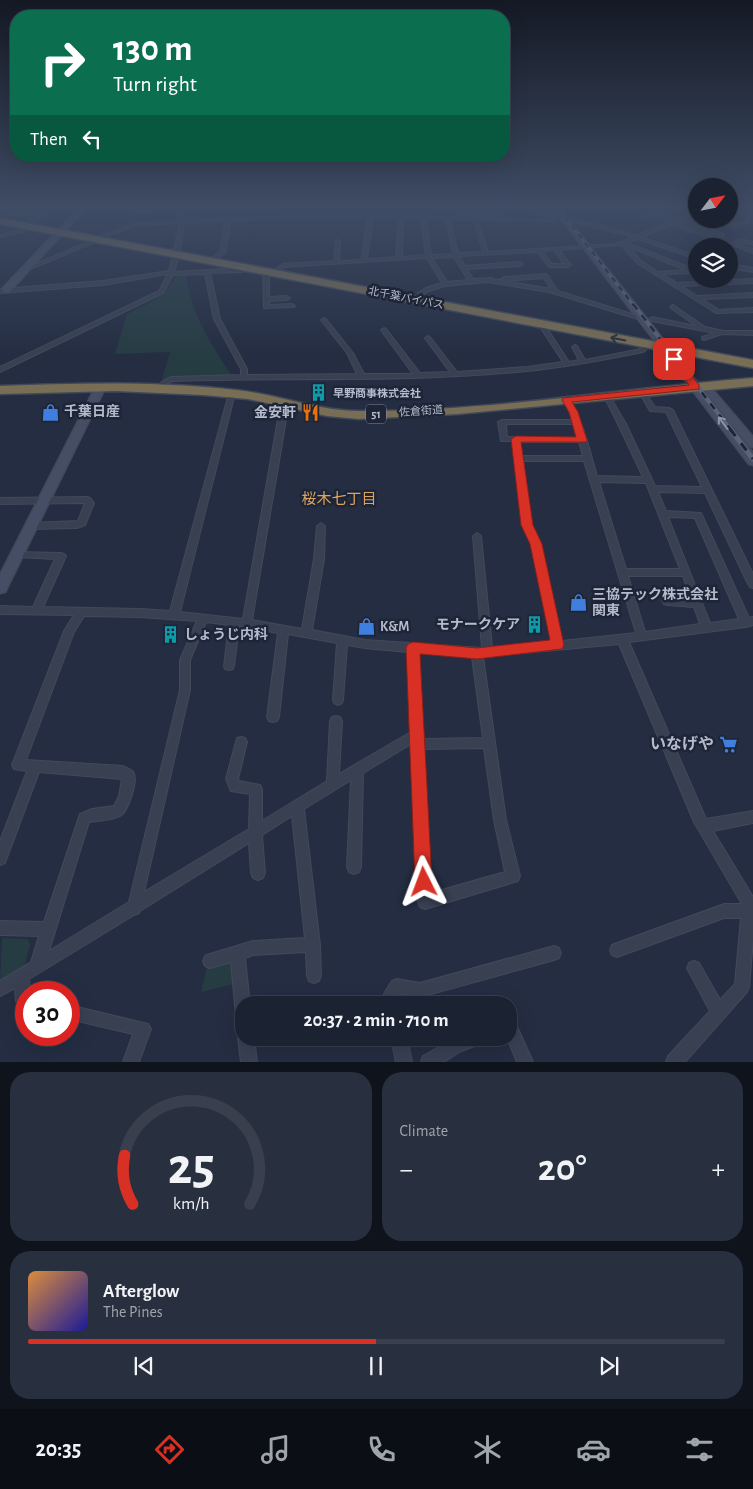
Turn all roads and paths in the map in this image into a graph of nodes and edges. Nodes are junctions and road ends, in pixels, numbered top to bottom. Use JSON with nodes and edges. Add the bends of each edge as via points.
{"nodes":[{"id":1,"x":429,"y":257,"type":"edge"},
{"id":2,"x":37,"y":258,"type":"edge"},
{"id":3,"x":53,"y":258,"type":"edge"},
{"id":4,"x":174,"y":258,"type":"edge"},
{"id":5,"x":200,"y":258,"type":"edge"},
{"id":6,"x":219,"y":258,"type":"edge"},
{"id":7,"x":336,"y":258,"type":"edge"},
{"id":8,"x":399,"y":258,"type":"joint"},
{"id":9,"x":412,"y":258,"type":"edge"},
{"id":10,"x":457,"y":258,"type":"edge"},
{"id":11,"x":515,"y":258,"type":"edge"},
{"id":12,"x":545,"y":258,"type":"edge"},
{"id":13,"x":562,"y":258,"type":"edge"},
{"id":14,"x":598,"y":258,"type":"edge"},
{"id":15,"x":599,"y":258,"type":"edge"},
{"id":16,"x":635,"y":258,"type":"edge"},
{"id":17,"x":660,"y":258,"type":"edge"},
{"id":18,"x":364,"y":260,"type":"joint"},
{"id":19,"x":336,"y":262,"type":"junction"},
{"id":20,"x":520,"y":264,"type":"junction"},
{"id":21,"x":247,"y":268,"type":"junction"},
{"id":22,"x":463,"y":268,"type":"junction"},
{"id":23,"x":688,"y":268,"type":"edge"},
{"id":24,"x":738,"y":268,"type":"edge"},
{"id":25,"x":742,"y":268,"type":"joint"},
{"id":26,"x":26,"y":269,"type":"junction"},
{"id":27,"x":278,"y":269,"type":"junction"},
{"id":28,"x":753,"y":270,"type":"edge"},
{"id":29,"x":266,"y":271,"type":"junction"},
{"id":30,"x":688,"y":271,"type":"edge"},
{"id":31,"x":207,"y":272,"type":"junction"},
{"id":32,"x":170,"y":273,"type":"junction"},
{"id":33,"x":658,"y":273,"type":"junction"},
{"id":34,"x":531,"y":277,"type":"junction"},
{"id":35,"x":471,"y":280,"type":"junction"},
{"id":36,"x":487,"y":280,"type":"junction"},
{"id":37,"x":753,"y":281,"type":"edge"},
{"id":38,"x":445,"y":284,"type":"junction"},
{"id":39,"x":677,"y":285,"type":"junction"},
{"id":40,"x":3,"y":290,"type":"edge"},
{"id":41,"x":557,"y":292,"type":"junction"},
{"id":42,"x":420,"y":294,"type":"junction"},
{"id":43,"x":753,"y":295,"type":"edge"},
{"id":44,"x":287,"y":298,"type":"dead end"},
{"id":45,"x":698,"y":298,"type":"junction"},
{"id":46,"x":266,"y":299,"type":"junction"},
{"id":47,"x":292,"y":306,"type":"dead end"},
{"id":48,"x":673,"y":306,"type":"dead end"},
{"id":49,"x":753,"y":310,"type":"edge"},
{"id":50,"x":643,"y":319,"type":"junction"},
{"id":51,"x":652,"y":319,"type":"junction"},
{"id":52,"x":324,"y":320,"type":"dead end"},
{"id":53,"x":542,"y":325,"type":"junction"},
{"id":54,"x":703,"y":329,"type":"junction"},
{"id":55,"x":384,"y":330,"type":"dead end"},
{"id":56,"x":724,"y":333,"type":"junction"},
{"id":57,"x":753,"y":333,"type":"edge"},
{"id":58,"x":428,"y":338,"type":"dead end"},
{"id":59,"x":704,"y":338,"type":"dead end"},
{"id":60,"x":667,"y":343,"type":"junction"},
{"id":61,"x":646,"y":345,"type":"junction"},
{"id":62,"x":575,"y":347,"type":"dead end"},
{"id":63,"x":753,"y":354,"type":"edge"},
{"id":64,"x":583,"y":361,"type":"junction"},
{"id":65,"x":568,"y":363,"type":"junction"},
{"id":66,"x":753,"y":364,"type":"edge"},
{"id":67,"x":0,"y":370,"type":"edge"},
{"id":68,"x":455,"y":374,"type":"junction"},
{"id":69,"x":361,"y":375,"type":"junction"},
{"id":70,"x":418,"y":375,"type":"junction"},
{"id":71,"x":244,"y":377,"type":"junction"},
{"id":72,"x":753,"y":382,"type":"edge"},
{"id":73,"x":700,"y":386,"type":"junction"},
{"id":74,"x":100,"y":388,"type":"junction"},
{"id":75,"x":158,"y":389,"type":"junction"},
{"id":76,"x":0,"y":390,"type":"edge"},
{"id":77,"x":642,"y":392,"type":"junction"},
{"id":78,"x":232,"y":393,"type":"junction"},
{"id":79,"x":607,"y":396,"type":"junction"},
{"id":80,"x":566,"y":400,"type":"junction"},
{"id":81,"x":285,"y":402,"type":"junction"},
{"id":82,"x":577,"y":422,"type":"junction"},
{"id":83,"x":516,"y":439,"type":"junction"},
{"id":84,"x":582,"y":440,"type":"junction"},
{"id":85,"x":753,"y":444,"type":"edge"},
{"id":86,"x":519,"y":458,"type":"junction"},
{"id":87,"x":588,"y":459,"type":"junction"},
{"id":88,"x":753,"y":461,"type":"edge"},
{"id":89,"x":594,"y":479,"type":"junction"},
{"id":90,"x":648,"y":480,"type":"junction"},
{"id":91,"x":653,"y":489,"type":"junction"},
{"id":92,"x":708,"y":490,"type":"junction"},
{"id":93,"x":44,"y":500,"type":"junction"},
{"id":94,"x":0,"y":501,"type":"edge"},
{"id":95,"x":664,"y":514,"type":"junction"},
{"id":96,"x":31,"y":526,"type":"junction"},
{"id":97,"x":321,"y":526,"type":"dead end"},
{"id":98,"x":477,"y":536,"type":"dead end"},
{"id":99,"x":17,"y":554,"type":"junction"},
{"id":100,"x":622,"y":572,"type":"junction"},
{"id":101,"x":686,"y":573,"type":"junction"},
{"id":102,"x":753,"y":584,"type":"edge"},
{"id":103,"x":0,"y":588,"type":"edge"},
{"id":104,"x":667,"y":601,"type":"dead end"},
{"id":105,"x":697,"y":603,"type":"junction"},
{"id":106,"x":0,"y":610,"type":"edge"},
{"id":107,"x":36,"y":611,"type":"junction"},
{"id":108,"x":82,"y":611,"type":"junction"},
{"id":109,"x":174,"y":615,"type":"junction"},
{"id":110,"x":203,"y":618,"type":"junction"},
{"id":111,"x":235,"y":621,"type":"junction"},
{"id":112,"x":749,"y":622,"type":"edge"},
{"id":113,"x":247,"y":623,"type":"junction"},
{"id":114,"x":284,"y":629,"type":"junction"},
{"id":115,"x":707,"y":629,"type":"junction"},
{"id":116,"x":306,"y":633,"type":"junction"},
{"id":117,"x":642,"y":637,"type":"junction"},
{"id":118,"x":622,"y":639,"type":"junction"},
{"id":119,"x":342,"y":640,"type":"junction"},
{"id":120,"x":558,"y":645,"type":"junction"},
{"id":121,"x":413,"y":648,"type":"junction"},
{"id":122,"x":482,"y":653,"type":"junction"},
{"id":123,"x":229,"y":666,"type":"dead end"},
{"id":124,"x":338,"y":700,"type":"dead end"},
{"id":125,"x":273,"y":717,"type":"dead end"},
{"id":126,"x":336,"y":721,"type":"dead end"},
{"id":127,"x":417,"y":739,"type":"junction"},
{"id":128,"x":241,"y":742,"type":"dead end"},
{"id":129,"x":489,"y":743,"type":"junction"},
{"id":130,"x":35,"y":766,"type":"junction"},
{"id":131,"x":357,"y":770,"type":"junction"},
{"id":132,"x":333,"y":784,"type":"junction"},
{"id":133,"x":297,"y":806,"type":"junction"},
{"id":134,"x":753,"y":817,"type":"edge"},
{"id":135,"x":703,"y":826,"type":"junction"},
{"id":136,"x":255,"y":833,"type":"junction"},
{"id":137,"x":0,"y":858,"type":"edge"},
{"id":138,"x":354,"y":867,"type":"dead end"},
{"id":139,"x":258,"y":873,"type":"dead end"},
{"id":140,"x":750,"y":906,"type":"edge"},
{"id":141,"x":134,"y":908,"type":"junction"},
{"id":142,"x":0,"y":928,"type":"edge"},
{"id":143,"x":48,"y":929,"type":"junction"},
{"id":144,"x":313,"y":945,"type":"junction"},
{"id":145,"x":617,"y":950,"type":"dead end"},
{"id":146,"x":237,"y":953,"type":"junction"},
{"id":147,"x":554,"y":953,"type":"dead end"},
{"id":148,"x":210,"y":962,"type":"dead end"},
{"id":149,"x":36,"y":968,"type":"junction"},
{"id":150,"x":694,"y":968,"type":"dead end"},
{"id":151,"x":22,"y":976,"type":"junction"},
{"id":152,"x":314,"y":976,"type":"dead end"},
{"id":153,"x":22,"y":981,"type":"edge"},
{"id":154,"x":0,"y":989,"type":"edge"},
{"id":155,"x":242,"y":996,"type":"edge"},
{"id":156,"x":391,"y":996,"type":"edge"},
{"id":157,"x":719,"y":1012,"type":"junction"},
{"id":158,"x":80,"y":1015,"type":"edge"},
{"id":159,"x":517,"y":1044,"type":"edge"},
{"id":160,"x":247,"y":1046,"type":"edge"},
{"id":161,"x":401,"y":1046,"type":"edge"},
{"id":162,"x":456,"y":1046,"type":"edge"},
{"id":163,"x":131,"y":1062,"type":"edge"},
{"id":164,"x":249,"y":1062,"type":"edge"},
{"id":165,"x":404,"y":1062,"type":"edge"},
{"id":166,"x":429,"y":1062,"type":"edge"},
{"id":167,"x":525,"y":1062,"type":"edge"},
{"id":168,"x":674,"y":1062,"type":"edge"}],
"edges":[{"from":1,"to":38,"type":"street"},
{"from":2,"to":26,"type":"street"},
{"from":3,"to":26,"type":"street"},
{"from":4,"to":32,"type":"street"},
{"from":5,"to":21,"type":"highway","name":"北千葉バイパス"},
{"from":6,"to":27,"type":"highway","name":"北千葉バイパス"},
{"from":7,"to":19,"type":"street"},
{"from":8,"to":9,"type":"street"},
{"from":8,"to":18,"type":"street"},
{"from":10,"to":22,"type":"street"},
{"from":11,"to":20,"type":"street"},
{"from":12,"to":13,"type":"street","via":[[551,266],[568,265]]},
{"from":14,"to":50,"type":"street"},
{"from":15,"to":51,"type":"street"},
{"from":16,"to":33,"type":"street"},
{"from":17,"to":23,"type":"street"},
{"from":18,"to":19,"type":"street"},
{"from":19,"to":27,"type":"street"},
{"from":20,"to":22,"type":"street"},
{"from":20,"to":34,"type":"street"},
{"from":21,"to":29,"type":"highway","name":"北千葉バイパス"},
{"from":21,"to":31,"type":"street"},
{"from":22,"to":35,"type":"street"},
{"from":24,"to":25,"type":"street"},
{"from":25,"to":28,"type":"street"},
{"from":26,"to":40,"type":"street"},
{"from":27,"to":42,"type":"highway","name":"北千葉バイパス"},
{"from":29,"to":46,"type":"street"},
{"from":29,"to":53,"type":"highway","name":"北千葉バイパス"},
{"from":30,"to":33,"type":"street"},
{"from":31,"to":32,"type":"street"},
{"from":31,"to":71,"type":"street","via":[[217,319],[244,369]]},
{"from":32,"to":40,"type":"street","via":[[104,283]]},
{"from":32,"to":67,"type":"street","via":[[164,289],[149,300]]},
{"from":33,"to":39,"type":"street"},
{"from":34,"to":36,"type":"street"},
{"from":34,"to":41,"type":"street","via":[[545,276]]},
{"from":35,"to":36,"type":"street"},
{"from":35,"to":38,"type":"street"},
{"from":36,"to":41,"type":"street"},
{"from":37,"to":39,"type":"street"},
{"from":38,"to":42,"type":"street","via":[[427,288]]},
{"from":39,"to":45,"type":"street"},
{"from":41,"to":50,"type":"street"},
{"from":42,"to":60,"type":"highway","name":"北千葉バイパス"},
{"from":43,"to":45,"type":"street"},
{"from":44,"to":46,"type":"street"},
{"from":45,"to":49,"type":"street","via":[[718,312]]},
{"from":46,"to":47,"type":"street","via":[[266,307]]},
{"from":48,"to":54,"type":"street"},
{"from":50,"to":60,"type":"street"},
{"from":51,"to":54,"type":"street"},
{"from":51,"to":60,"type":"street"},
{"from":52,"to":69,"type":"street","via":[[350,353]]},
{"from":61,"to":53,"type":"highway","name":"北千葉バイパス","one_way":true},
{"from":53,"to":65,"type":"street"},
{"from":54,"to":56,"type":"street"},
{"from":55,"to":70,"type":"street"},
{"from":56,"to":57,"type":"street"},
{"from":56,"to":59,"type":"street"},
{"from":58,"to":68,"type":"street"},
{"from":60,"to":61,"type":"highway","name":"北千葉バイパス"},
{"from":60,"to":63,"type":"highway","name":"北千葉バイパス"},
{"from":60,"to":66,"type":"highway","name":"北千葉バイパス"},
{"from":60,"to":73,"type":"street"},
{"from":61,"to":64,"type":"street","via":[[643,350]]},
{"from":62,"to":64,"type":"street"},
{"from":64,"to":65,"type":"street"},
{"from":65,"to":68,"type":"street"},
{"from":68,"to":70,"type":"street"},
{"from":69,"to":70,"type":"street"},
{"from":69,"to":71,"type":"street"},
{"from":71,"to":75,"type":"street","via":[[172,379]]},
{"from":72,"to":73,"type":"highway","name":"佐倉街道","number":"51"},
{"from":73,"to":77,"type":"highway","name":"佐倉街道","number":"51"},
{"from":73,"to":85,"type":"street"},
{"from":88,"to":73,"type":"street","one_way":true},
{"from":74,"to":75,"type":"highway","name":"佐倉街道","number":"51"},
{"from":74,"to":76,"type":"highway","name":"佐倉街道","number":"51"},
{"from":74,"to":93,"type":"street"},
{"from":75,"to":78,"type":"highway","name":"佐倉街道","number":"51"},
{"from":77,"to":79,"type":"highway","name":"佐倉街道","number":"51"},
{"from":77,"to":92,"type":"street","via":[[654,409],[669,410]]},
{"from":78,"to":81,"type":"highway","name":"佐倉街道","number":"51"},
{"from":78,"to":109,"type":"street"},
{"from":79,"to":80,"type":"highway","name":"佐倉街道","number":"51"},
{"from":79,"to":90,"type":"street"},
{"from":80,"to":81,"type":"highway","name":"佐倉街道","number":"51","via":[[357,415]]},
{"from":80,"to":82,"type":"street"},
{"from":81,"to":113,"type":"street"},
{"from":82,"to":83,"type":"street","via":[[502,422],[504,439]]},
{"from":82,"to":84,"type":"street"},
{"from":83,"to":84,"type":"street"},
{"from":83,"to":86,"type":"street"},
{"from":84,"to":87,"type":"street"},
{"from":86,"to":87,"type":"street"},
{"from":86,"to":120,"type":"street","via":[[527,525],[536,544]]},
{"from":87,"to":89,"type":"street"},
{"from":89,"to":90,"type":"street"},
{"from":89,"to":100,"type":"street"},
{"from":90,"to":91,"type":"street"},
{"from":91,"to":92,"type":"street"},
{"from":91,"to":95,"type":"street"},
{"from":92,"to":102,"type":"street"},
{"from":93,"to":94,"type":"street"},
{"from":93,"to":96,"type":"street"},
{"from":93,"to":96,"type":"street","via":[[90,502],[82,523],[78,525]]},
{"from":95,"to":101,"type":"street"},
{"from":95,"to":112,"type":"street","via":[[698,515]]},
{"from":96,"to":99,"type":"street"},
{"from":97,"to":116,"type":"street"},
{"from":98,"to":122,"type":"street"},
{"from":99,"to":103,"type":"street"},
{"from":99,"to":107,"type":"street","via":[[61,556]]},
{"from":100,"to":101,"type":"street"},
{"from":100,"to":117,"type":"street"},
{"from":101,"to":105,"type":"street"},
{"from":104,"to":105,"type":"street"},
{"from":105,"to":115,"type":"street"},
{"from":106,"to":107,"type":"street"},
{"from":107,"to":108,"type":"street"},
{"from":108,"to":109,"type":"street"},
{"from":108,"to":130,"type":"street","via":[[69,631],[21,752],[18,765]]},
{"from":109,"to":110,"type":"street"},
{"from":110,"to":111,"type":"street"},
{"from":110,"to":141,"type":"street","via":[[185,660],[185,690]]},
{"from":111,"to":113,"type":"street"},
{"from":111,"to":123,"type":"street"},
{"from":112,"to":115,"type":"street"},
{"from":113,"to":114,"type":"street"},
{"from":114,"to":116,"type":"street"},
{"from":114,"to":125,"type":"street"},
{"from":115,"to":117,"type":"street"},
{"from":116,"to":119,"type":"street"},
{"from":117,"to":118,"type":"street"},
{"from":118,"to":120,"type":"street"},
{"from":118,"to":135,"type":"street"},
{"from":119,"to":121,"type":"street"},
{"from":119,"to":124,"type":"street"},
{"from":120,"to":122,"type":"street"},
{"from":121,"to":122,"type":"street"},
{"from":121,"to":127,"type":"street"},
{"from":122,"to":129,"type":"street"},
{"from":126,"to":132,"type":"street"},
{"from":127,"to":129,"type":"street"},
{"from":127,"to":129,"type":"street","via":[[425,902],[513,876],[500,820]]},
{"from":127,"to":131,"type":"street"},
{"from":128,"to":136,"type":"street","via":[[232,779],[235,787],[256,789]]},
{"from":130,"to":137,"type":"street"},
{"from":130,"to":143,"type":"street","via":[[123,772],[129,776],[121,808],[116,812],[93,813],[84,818]]},
{"from":131,"to":132,"type":"street"},
{"from":131,"to":138,"type":"street"},
{"from":132,"to":133,"type":"street"},
{"from":133,"to":136,"type":"street"},
{"from":133,"to":144,"type":"street"},
{"from":134,"to":135,"type":"street"},
{"from":135,"to":140,"type":"street"},
{"from":136,"to":139,"type":"street"},
{"from":136,"to":141,"type":"street"},
{"from":140,"to":145,"type":"street","via":[[724,911]]},
{"from":140,"to":157,"type":"street","via":[[742,987]]},
{"from":141,"to":149,"type":"street"},
{"from":142,"to":143,"type":"street"},
{"from":143,"to":149,"type":"street"},
{"from":144,"to":146,"type":"street","via":[[253,948]]},
{"from":144,"to":152,"type":"street"},
{"from":146,"to":148,"type":"street"},
{"from":146,"to":155,"type":"street"},
{"from":147,"to":156,"type":"street","via":[[420,990],[397,986]]},
{"from":149,"to":151,"type":"street"},
{"from":150,"to":157,"type":"street"},
{"from":151,"to":153,"type":"street"},
{"from":151,"to":154,"type":"street"},
{"from":157,"to":168,"type":"street"},
{"from":158,"to":163,"type":"street","via":[[142,1029]]},
{"from":159,"to":167,"type":"street"},
{"from":160,"to":164,"type":"street"},
{"from":161,"to":165,"type":"street"},
{"from":162,"to":166,"type":"street"}]}
